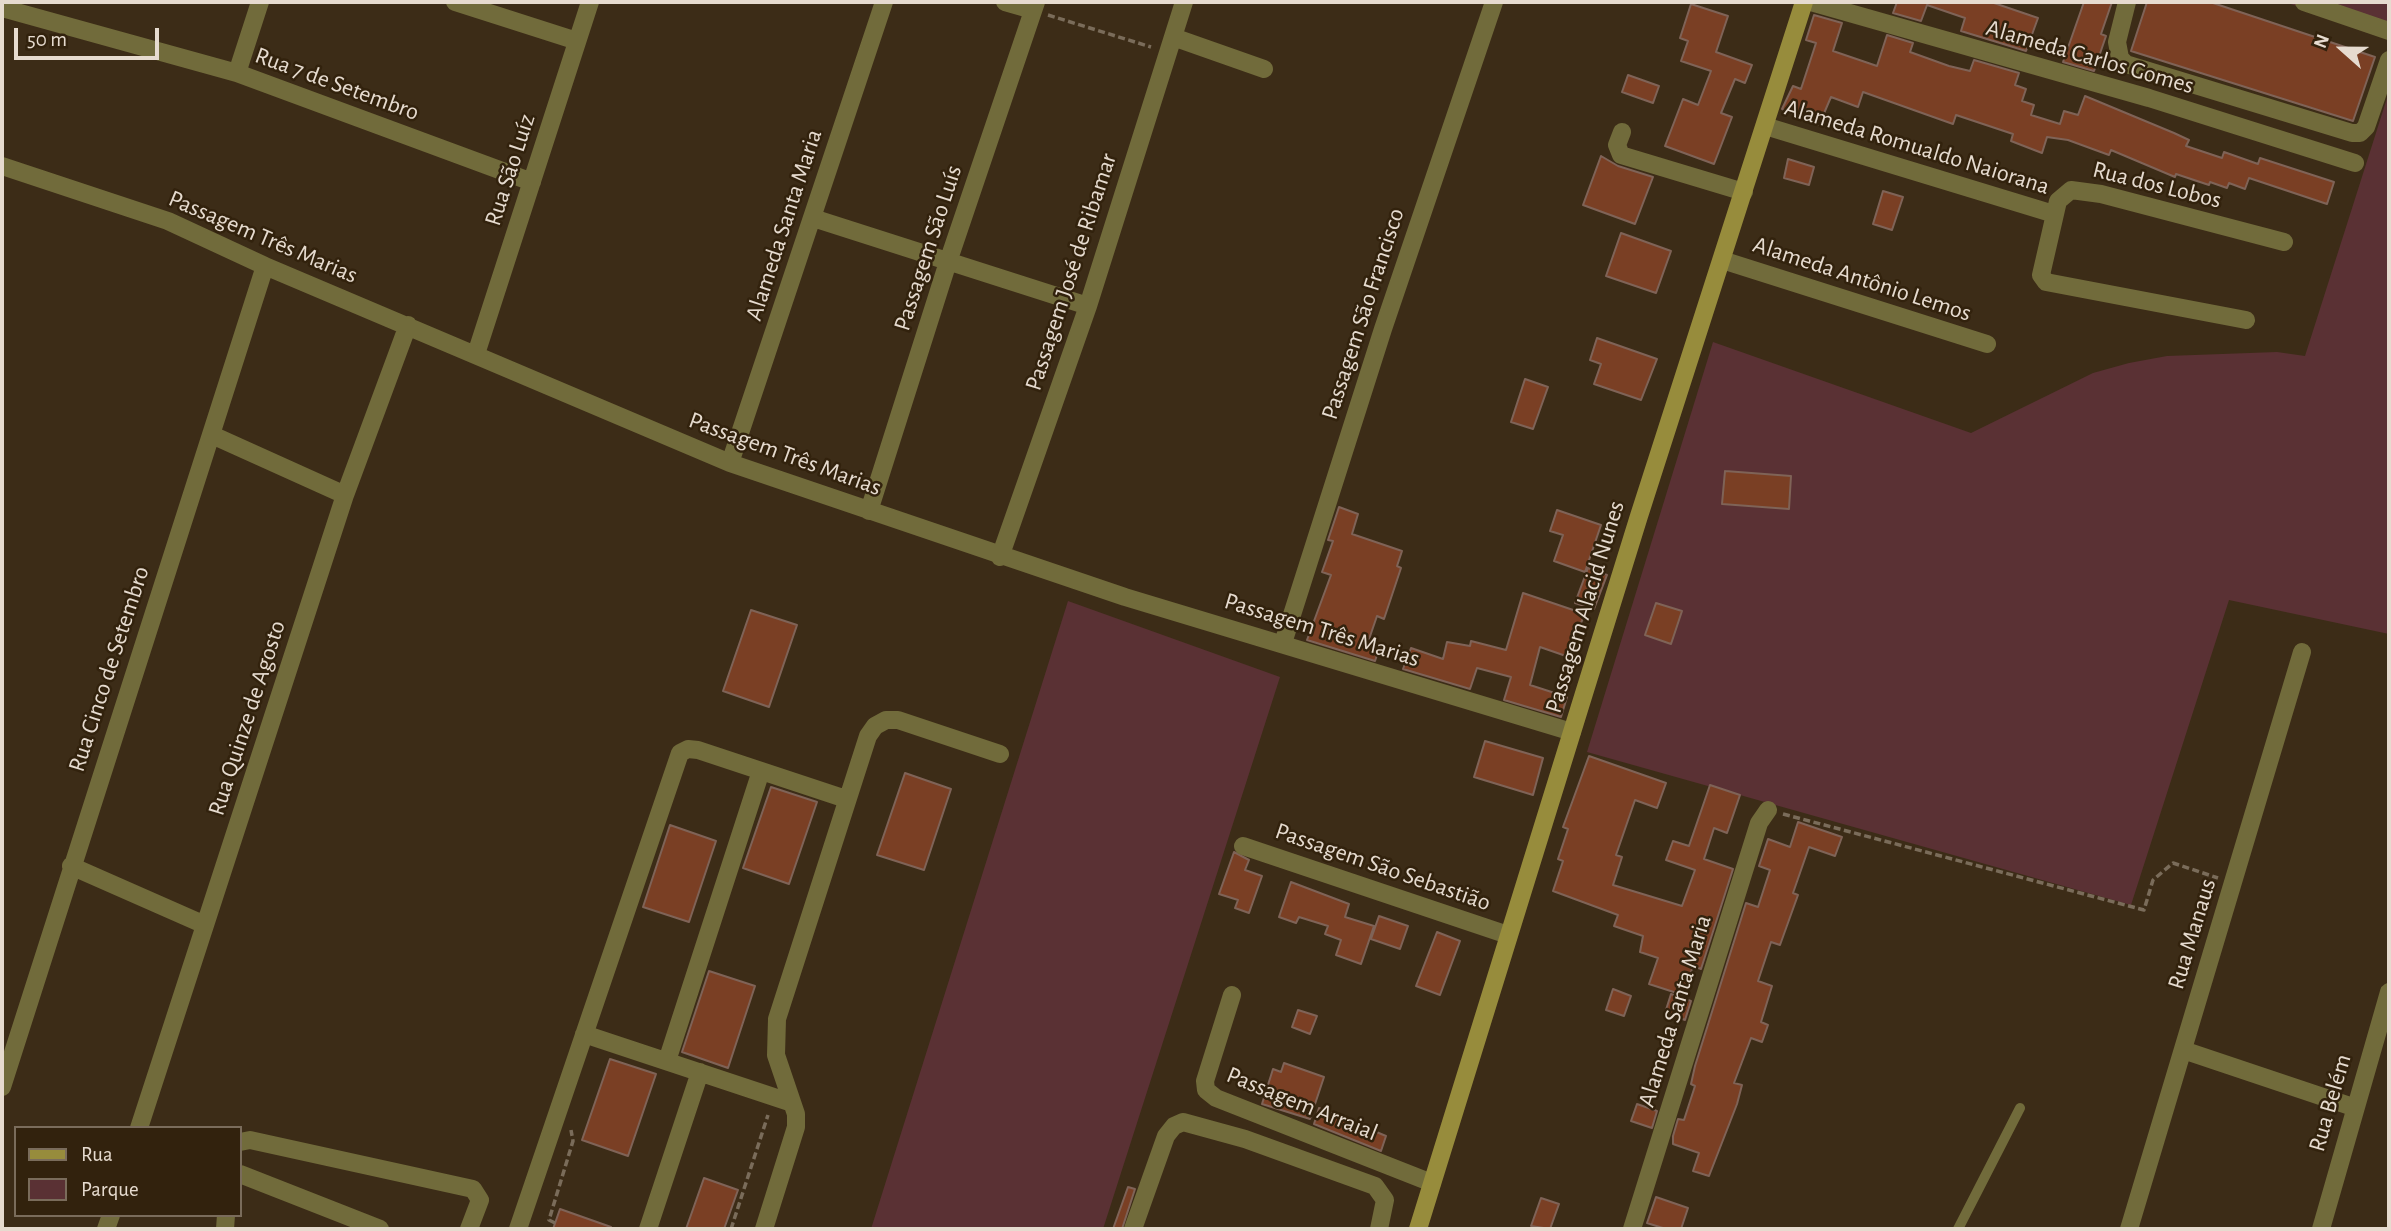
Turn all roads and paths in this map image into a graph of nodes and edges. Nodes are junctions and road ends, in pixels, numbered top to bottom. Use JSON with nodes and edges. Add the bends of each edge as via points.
{"nodes":[{"id":1,"x":260,"y":2,"type":"edge"},
{"id":2,"x":455,"y":2,"type":"edge"},
{"id":3,"x":590,"y":2,"type":"edge"},
{"id":4,"x":884,"y":2,"type":"edge"},
{"id":5,"x":1005,"y":2,"type":"edge"},
{"id":6,"x":1184,"y":2,"type":"edge"},
{"id":7,"x":1494,"y":2,"type":"edge"},
{"id":8,"x":1804,"y":2,"type":"edge"},
{"id":9,"x":1811,"y":2,"type":"edge"},
{"id":10,"x":2126,"y":2,"type":"edge"},
{"id":11,"x":2304,"y":2,"type":"edge"},
{"id":12,"x":1034,"y":6,"type":"edge"},
{"id":13,"x":2,"y":8,"type":"edge"},
{"id":14,"x":2389,"y":31,"type":"edge"},
{"id":15,"x":577,"y":41,"type":"junction"},
{"id":16,"x":1171,"y":45,"type":"junction"},
{"id":17,"x":2389,"y":60,"type":"edge"},
{"id":18,"x":1264,"y":69,"type":"dead end"},
{"id":19,"x":237,"y":73,"type":"junction"},
{"id":20,"x":1765,"y":126,"type":"junction"},
{"id":21,"x":1622,"y":132,"type":"dead end"},
{"id":22,"x":2355,"y":163,"type":"dead end"},
{"id":23,"x":2,"y":166,"type":"edge"},
{"id":24,"x":532,"y":182,"type":"junction"},
{"id":25,"x":1744,"y":192,"type":"junction"},
{"id":26,"x":2054,"y":214,"type":"junction"},
{"id":27,"x":813,"y":218,"type":"junction"},
{"id":28,"x":2284,"y":242,"type":"dead end"},
{"id":29,"x":1722,"y":260,"type":"junction"},
{"id":30,"x":948,"y":262,"type":"junction"},
{"id":31,"x":265,"y":266,"type":"junction"},
{"id":32,"x":1088,"y":306,"type":"junction"},
{"id":33,"x":2246,"y":320,"type":"dead end"},
{"id":34,"x":408,"y":325,"type":"junction"},
{"id":35,"x":1987,"y":344,"type":"dead end"},
{"id":36,"x":476,"y":354,"type":"junction"},
{"id":37,"x":212,"y":435,"type":"junction"},
{"id":38,"x":730,"y":463,"type":"junction"},
{"id":39,"x":345,"y":495,"type":"junction"},
{"id":40,"x":869,"y":511,"type":"junction"},
{"id":41,"x":1000,"y":557,"type":"junction"},
{"id":42,"x":1283,"y":643,"type":"junction"},
{"id":43,"x":2302,"y":652,"type":"dead end"},
{"id":44,"x":1572,"y":732,"type":"junction"},
{"id":45,"x":1000,"y":754,"type":"dead end"},
{"id":46,"x":761,"y":771,"type":"junction"},
{"id":47,"x":846,"y":799,"type":"junction"},
{"id":48,"x":1768,"y":810,"type":"joint"},
{"id":49,"x":1243,"y":846,"type":"dead end"},
{"id":50,"x":71,"y":866,"type":"junction"},
{"id":51,"x":2233,"y":881,"type":"junction"},
{"id":52,"x":205,"y":925,"type":"junction"},
{"id":53,"x":1508,"y":935,"type":"junction"},
{"id":54,"x":2389,"y":992,"type":"edge"},
{"id":55,"x":1232,"y":995,"type":"dead end"},
{"id":56,"x":584,"y":1034,"type":"junction"},
{"id":57,"x":2183,"y":1050,"type":"junction"},
{"id":58,"x":667,"y":1061,"type":"junction"},
{"id":59,"x":700,"y":1072,"type":"junction"},
{"id":60,"x":2,"y":1087,"type":"edge"},
{"id":61,"x":792,"y":1103,"type":"junction"},
{"id":62,"x":765,"y":1105,"type":"dead end"},
{"id":63,"x":2353,"y":1107,"type":"junction"},
{"id":64,"x":2020,"y":1108,"type":"dead end"},
{"id":65,"x":140,"y":1126,"type":"edge"},
{"id":66,"x":242,"y":1142,"type":"edge"},
{"id":67,"x":242,"y":1175,"type":"edge"},
{"id":68,"x":1432,"y":1183,"type":"junction"},
{"id":69,"x":380,"y":1229,"type":"edge"},
{"id":70,"x":469,"y":1229,"type":"edge"},
{"id":71,"x":518,"y":1229,"type":"edge"},
{"id":72,"x":648,"y":1229,"type":"edge"},
{"id":73,"x":730,"y":1229,"type":"edge"},
{"id":74,"x":764,"y":1229,"type":"edge"},
{"id":75,"x":1133,"y":1229,"type":"edge"},
{"id":76,"x":1379,"y":1229,"type":"edge"},
{"id":77,"x":1418,"y":1229,"type":"edge"},
{"id":78,"x":1632,"y":1229,"type":"edge"},
{"id":79,"x":1958,"y":1229,"type":"edge"},
{"id":80,"x":2129,"y":1229,"type":"edge"},
{"id":81,"x":2320,"y":1229,"type":"edge"}],
"edges":[{"from":1,"to":19,"type":"street"},
{"from":2,"to":15,"type":"street"},
{"from":3,"to":15,"type":"street","name":"Rua São Luíz"},
{"from":4,"to":27,"type":"street","name":"Alameda Santa Maria"},
{"from":5,"to":12,"type":"street"},
{"from":6,"to":16,"type":"street","name":"Passagem José de Ribamar"},
{"from":7,"to":42,"type":"street","name":"Passagem São Francisco"},
{"from":8,"to":20,"type":"main road","name":"Passagem Alacid Nunes"},
{"from":9,"to":22,"type":"street","name":"Alameda Carlos Gomes","via":[[2149,98]]},
{"from":10,"to":17,"type":"street","via":[[2117,50],[2126,64],[2352,133],[2365,127]]},
{"from":11,"to":14,"type":"street"},
{"from":12,"to":16,"type":"path"},
{"from":12,"to":30,"type":"street","name":"Passagem São Luís"},
{"from":13,"to":19,"type":"street","name":"Rua 7 de Setembro"},
{"from":15,"to":24,"type":"street","name":"Rua São Luíz"},
{"from":16,"to":18,"type":"street"},
{"from":16,"to":32,"type":"street","name":"Passagem José de Ribamar"},
{"from":19,"to":24,"type":"street","name":"Rua 7 de Setembro"},
{"from":20,"to":25,"type":"main road","name":"Passagem Alacid Nunes"},
{"from":20,"to":26,"type":"street","name":"Alameda Romualdo Naiorana"},
{"from":21,"to":25,"type":"street","via":[[1617,145],[1621,155]]},
{"from":23,"to":31,"type":"street","name":"Passagem Três Marias","via":[[169,221]]},
{"from":24,"to":36,"type":"street","name":"Rua São Luíz"},
{"from":25,"to":29,"type":"main road","name":"Passagem Alacid Nunes"},
{"from":26,"to":28,"type":"street","name":"Rua dos Lobos","via":[[2062,196],[2071,190]]},
{"from":26,"to":33,"type":"street","via":[[2041,275],[2046,282]]},
{"from":27,"to":30,"type":"street"},
{"from":27,"to":38,"type":"street","name":"Alameda Santa Maria"},
{"from":29,"to":35,"type":"street","name":"Alameda Antônio Lemos"},
{"from":29,"to":44,"type":"main road","name":"Passagem Alacid Nunes"},
{"from":30,"to":32,"type":"street"},
{"from":30,"to":40,"type":"street","name":"Passagem São Luís"},
{"from":31,"to":34,"type":"street","name":"Passagem Três Marias"},
{"from":31,"to":37,"type":"street","name":"Rua Cinco de Setembro"},
{"from":32,"to":41,"type":"street","name":"Passagem José de Ribamar"},
{"from":34,"to":36,"type":"street","name":"Passagem Três Marias"},
{"from":34,"to":39,"type":"street","name":"Rua Quinze de Agosto"},
{"from":36,"to":38,"type":"street","name":"Passagem Três Marias"},
{"from":37,"to":39,"type":"street"},
{"from":37,"to":50,"type":"street","name":"Rua Cinco de Setembro"},
{"from":38,"to":40,"type":"street","name":"Passagem Três Marias"},
{"from":39,"to":52,"type":"street","name":"Rua Quinze de Agosto"},
{"from":40,"to":41,"type":"street","name":"Passagem Três Marias"},
{"from":41,"to":42,"type":"street","name":"Passagem Três Marias"},
{"from":42,"to":44,"type":"street","name":"Passagem Três Marias"},
{"from":43,"to":51,"type":"street","name":"Rua Manaus"},
{"from":44,"to":53,"type":"main road","name":"Passagem Alacid Nunes"},
{"from":45,"to":47,"type":"street","via":[[886,720],[868,736]]},
{"from":46,"to":47,"type":"street"},
{"from":46,"to":56,"type":"street","via":[[698,750],[680,753]]},
{"from":46,"to":58,"type":"street"},
{"from":47,"to":61,"type":"street","via":[[777,1019],[776,1055]]},
{"from":48,"to":51,"type":"path","via":[[2144,911],[2153,880],[2173,863]]},
{"from":48,"to":78,"type":"street","name":"Alameda Santa Maria","via":[[1759,822]]},
{"from":49,"to":53,"type":"street","name":"Passagem São Sebastião"},
{"from":50,"to":52,"type":"street"},
{"from":50,"to":60,"type":"street","name":"Rua Cinco de Setembro"},
{"from":51,"to":57,"type":"street","name":"Rua Manaus"},
{"from":52,"to":65,"type":"street","name":"Rua Quinze de Agosto"},
{"from":53,"to":68,"type":"main road","name":"Passagem Alacid Nunes"},
{"from":54,"to":63,"type":"street","name":"Rua Belém"},
{"from":55,"to":68,"type":"street","name":"Passagem Arraial","via":[[1206,1090],[1216,1098]]},
{"from":56,"to":58,"type":"street"},
{"from":56,"to":71,"type":"street"},
{"from":57,"to":63,"type":"street"},
{"from":57,"to":80,"type":"street","name":"Rua Manaus"},
{"from":58,"to":59,"type":"street"},
{"from":59,"to":61,"type":"street"},
{"from":59,"to":72,"type":"street"},
{"from":61,"to":74,"type":"street","via":[[796,1127]]},
{"from":62,"to":73,"type":"path","via":[[769,1113]]},
{"from":63,"to":81,"type":"street","name":"Rua Belém"},
{"from":64,"to":79,"type":"lane"},
{"from":66,"to":70,"type":"street","via":[[473,1189],[480,1200]]},
{"from":67,"to":69,"type":"street"},
{"from":68,"to":77,"type":"main road","name":"Passagem Alacid Nunes"},
{"from":75,"to":76,"type":"street","via":[[1166,1136],[1183,1122],[1258,1143],[1375,1186],[1385,1200]]}]}
